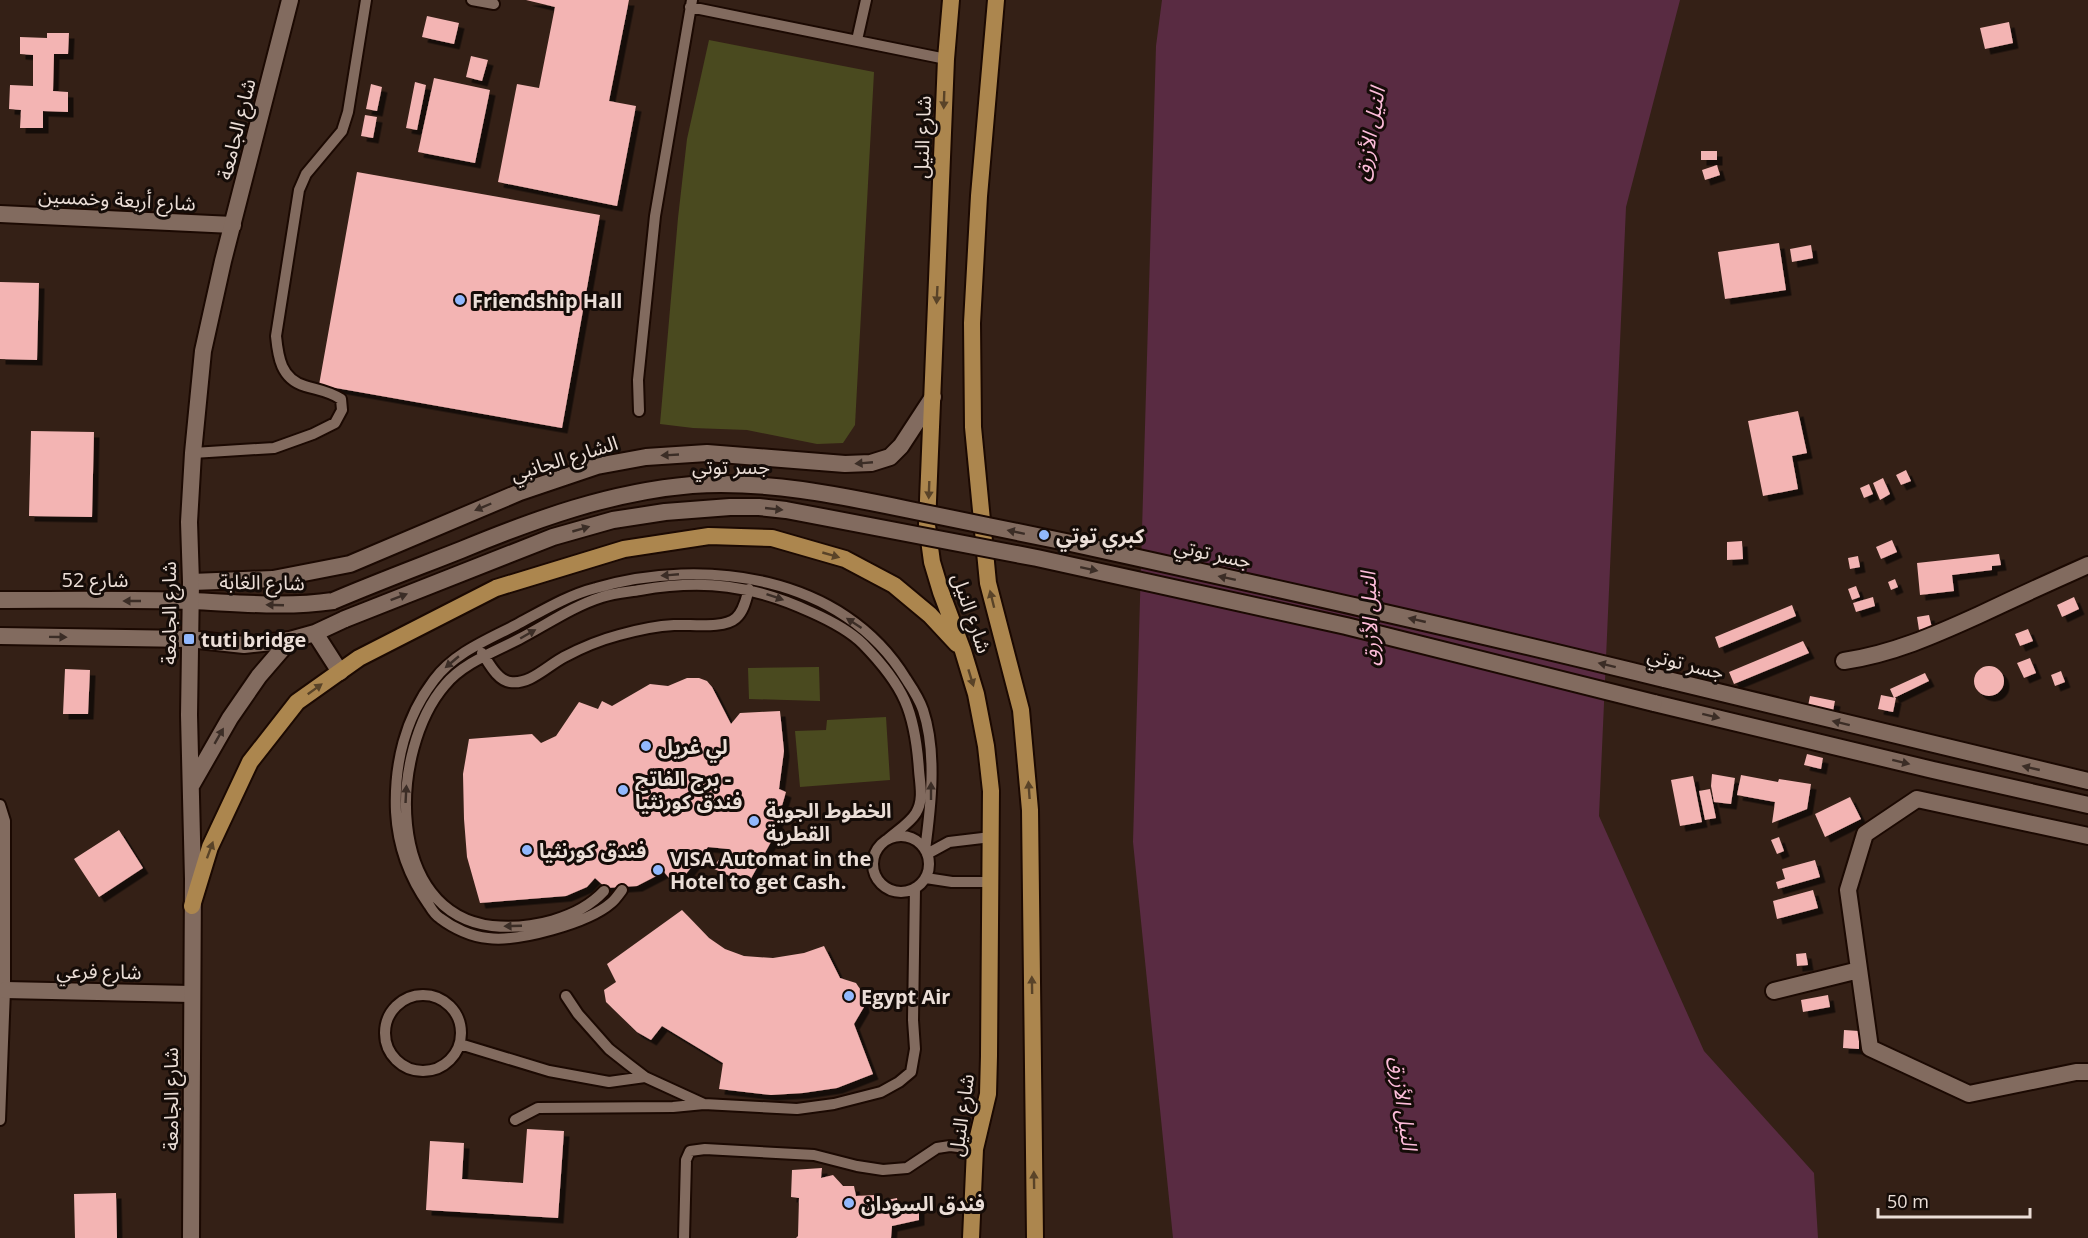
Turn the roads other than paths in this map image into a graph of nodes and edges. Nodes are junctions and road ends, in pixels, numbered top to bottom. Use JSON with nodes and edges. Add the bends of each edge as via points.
{"nodes":[{"id":1,"x":290,"y":0,"type":"edge"},
{"id":2,"x":366,"y":0,"type":"edge"},
{"id":3,"x":472,"y":0,"type":"edge"},
{"id":4,"x":866,"y":0,"type":"edge"},
{"id":5,"x":951,"y":0,"type":"edge"},
{"id":6,"x":996,"y":0,"type":"edge"},
{"id":7,"x":494,"y":4,"type":"dead end"},
{"id":8,"x":691,"y":4,"type":"edge"},
{"id":9,"x":857,"y":40,"type":"junction"},
{"id":10,"x":946,"y":59,"type":"junction"},
{"id":11,"x":0,"y":214,"type":"edge"},
{"id":12,"x":233,"y":225,"type":"junction"},
{"id":13,"x":933,"y":397,"type":"junction"},
{"id":14,"x":639,"y":411,"type":"dead end"},
{"id":15,"x":193,"y":453,"type":"junction"},
{"id":16,"x":2088,"y":565,"type":"edge"},
{"id":17,"x":191,"y":582,"type":"junction"},
{"id":18,"x":749,"y":589,"type":"junction"},
{"id":19,"x":0,"y":600,"type":"edge"},
{"id":20,"x":190,"y":601,"type":"junction"},
{"id":21,"x":333,"y":601,"type":"joint"},
{"id":22,"x":315,"y":633,"type":"junction"},
{"id":23,"x":0,"y":636,"type":"edge"},
{"id":24,"x":189,"y":639,"type":"junction"},
{"id":25,"x":290,"y":640,"type":"junction"},
{"id":26,"x":478,"y":645,"type":"junction"},
{"id":27,"x":963,"y":651,"type":"junction"},
{"id":28,"x":485,"y":656,"type":"junction"},
{"id":29,"x":1844,"y":661,"type":"dead end"},
{"id":30,"x":340,"y":672,"type":"junction"},
{"id":31,"x":2088,"y":781,"type":"edge"},
{"id":32,"x":190,"y":787,"type":"junction"},
{"id":33,"x":0,"y":805,"type":"edge"},
{"id":34,"x":2088,"y":805,"type":"edge"},
{"id":35,"x":2088,"y":836,"type":"edge"},
{"id":36,"x":991,"y":837,"type":"junction"},
{"id":37,"x":888,"y":839,"type":"junction"},
{"id":38,"x":926,"y":852,"type":"junction"},
{"id":39,"x":926,"y":878,"type":"junction"},
{"id":40,"x":990,"y":882,"type":"junction"},
{"id":41,"x":915,"y":888,"type":"junction"},
{"id":42,"x":622,"y":890,"type":"dead end"},
{"id":43,"x":604,"y":891,"type":"dead end"},
{"id":44,"x":192,"y":906,"type":"junction"},
{"id":45,"x":1859,"y":970,"type":"junction"},
{"id":46,"x":5,"y":990,"type":"junction"},
{"id":47,"x":1774,"y":991,"type":"dead end"},
{"id":48,"x":191,"y":994,"type":"junction"},
{"id":49,"x":566,"y":996,"type":"dead end"},
{"id":50,"x":460,"y":1044,"type":"junction"},
{"id":51,"x":2088,"y":1072,"type":"edge"},
{"id":52,"x":645,"y":1077,"type":"junction"},
{"id":53,"x":704,"y":1104,"type":"junction"},
{"id":54,"x":0,"y":1120,"type":"edge"},
{"id":55,"x":514,"y":1120,"type":"dead end"},
{"id":56,"x":975,"y":1149,"type":"junction"},
{"id":57,"x":191,"y":1238,"type":"edge"},
{"id":58,"x":684,"y":1238,"type":"edge"},
{"id":59,"x":971,"y":1238,"type":"edge"},
{"id":60,"x":1035,"y":1238,"type":"edge"}],
"edges":[{"from":1,"to":12,"type":"street","name":"شارع الجامعة"},
{"from":2,"to":15,"type":"lane","via":[[342,132],[306,174],[299,190],[276,336],[279,360],[290,378],[302,386],[333,393],[341,399],[342,410],[335,423],[274,448]]},
{"from":3,"to":7,"type":"lane"},
{"from":4,"to":9,"type":"lane"},
{"from":5,"to":10,"type":"main road","name":"شارع النيل"},
{"from":60,"to":6,"type":"main road","name":"شارع النيل","one_way":true,"via":[[1027,765],[1021,710],[988,583],[973,427],[972,323]]},
{"from":8,"to":9,"type":"lane"},
{"from":8,"to":14,"type":"lane","via":[[655,216],[638,380]]},
{"from":9,"to":10,"type":"lane"},
{"from":10,"to":13,"type":"main road","name":"شارع النيل","one_way":true},
{"from":11,"to":12,"type":"street","name":"شارع أربعة وخمسين"},
{"from":12,"to":15,"type":"street","name":"شارع الجامعة","via":[[203,351]]},
{"from":13,"to":17,"type":"street","name":"الشارع الجانبي","one_way":true,"via":[[901,446],[890,457],[871,463],[707,453],[646,457],[597,466],[520,492],[350,564],[273,579]]},
{"from":13,"to":27,"type":"main road","name":"شارع النيل","one_way":true,"via":[[927,525],[935,572]]},
{"from":15,"to":17,"type":"street","name":"شارع الجامعة"},
{"from":16,"to":29,"type":"street","via":[[1933,635],[1871,657]]},
{"from":17,"to":20,"type":"street","name":"شارع الجامعة"},
{"from":28,"to":18,"type":"lane","one_way":true,"via":[[602,596],[697,584]]},
{"from":18,"to":28,"type":"lane","via":[[740,614],[729,623],[652,627],[619,635],[561,658],[526,680],[504,680]]},
{"from":18,"to":37,"type":"lane","one_way":true,"via":[[793,603],[856,636],[900,689],[915,730],[921,797],[915,815]]},
{"from":20,"to":19,"type":"street","name":"شارع 52","one_way":true},
{"from":21,"to":20,"type":"street","name":"شارع الغابة","one_way":true,"via":[[281,605]]},
{"from":20,"to":24,"type":"street","name":"شارع الجامعة"},
{"from":31,"to":21,"type":"street","name":"جسر توتي","one_way":true,"bridge":true,"via":[[1349,604],[848,497],[777,486],[692,486],[594,501]]},
{"from":22,"to":25,"type":"street"},
{"from":22,"to":30,"type":"street"},
{"from":22,"to":34,"type":"street","name":"جسر توتي","one_way":true,"bridge":true,"via":[[552,537],[613,520],[730,507],[777,509],[1037,558],[1346,626]]},
{"from":23,"to":24,"type":"street","one_way":true},
{"from":24,"to":25,"type":"street","via":[[244,645]]},
{"from":24,"to":32,"type":"street","name":"شارع الجامعة"},
{"from":32,"to":25,"type":"street","one_way":true,"via":[[230,718]]},
{"from":26,"to":28,"type":"lane"},
{"from":38,"to":26,"type":"lane","one_way":true,"via":[[932,791],[930,751],[916,695],[894,658],[865,630],[798,592],[734,576],[683,574],[639,578],[579,594]]},
{"from":26,"to":42,"type":"lane","one_way":true,"via":[[456,658],[427,690],[408,728],[397,767],[397,834],[419,891],[437,917],[458,929],[485,938],[507,939],[529,936],[596,912]]},
{"from":30,"to":27,"type":"main road","one_way":true,"via":[[359,658],[496,588],[624,549],[709,536],[772,538],[845,559],[894,585],[930,615]]},
{"from":27,"to":36,"type":"main road","name":"شارع النيل","one_way":true,"via":[[986,746]]},
{"from":43,"to":28,"type":"lane","one_way":true,"via":[[584,908],[562,917],[506,927],[465,919],[436,898],[426,883],[406,820],[406,785],[413,751],[425,717],[442,688],[453,676]]},
{"from":44,"to":30,"type":"main road","one_way":true,"via":[[210,847],[250,762],[297,702]]},
{"from":32,"to":44,"type":"street","name":"شارع الجامعة"},
{"from":33,"to":46,"type":"lane","via":[[5,821]]},
{"from":35,"to":45,"type":"street","via":[[1917,800],[1865,834],[1848,890]]},
{"from":36,"to":38,"type":"lane","via":[[949,842]]},
{"from":36,"to":40,"type":"main road","name":"شارع النيل"},
{"from":37,"to":38,"type":"lane","via":[[909,837]]},
{"from":37,"to":41,"type":"lane","via":[[874,856],[877,878],[894,891]]},
{"from":38,"to":39,"type":"lane"},
{"from":39,"to":40,"type":"lane"},
{"from":39,"to":41,"type":"lane"},
{"from":40,"to":56,"type":"main road","name":"شارع النيل","via":[[988,1094]]},
{"from":41,"to":53,"type":"lane","via":[[915,1049],[911,1072],[881,1092],[834,1104],[797,1109]]},
{"from":44,"to":48,"type":"street","name":"شارع الجامعة"},
{"from":45,"to":47,"type":"street"},
{"from":45,"to":51,"type":"street","via":[[1870,1048],[1969,1094]]},
{"from":46,"to":48,"type":"street","name":"شارع فرعي"},
{"from":46,"to":54,"type":"lane"},
{"from":48,"to":57,"type":"street","name":"شارع الجامعة"},
{"from":49,"to":52,"type":"lane","via":[[609,1049]]},
{"from":50,"to":50,"type":"lane","via":[[443,1066],[415,1071],[392,1055],[386,1042],[389,1015],[410,996],[438,997],[450,1004],[458,1016]]},
{"from":50,"to":52,"type":"lane","via":[[559,1073],[609,1082]]},
{"from":52,"to":53,"type":"lane"},
{"from":53,"to":55,"type":"lane","via":[[545,1107]]},
{"from":56,"to":58,"type":"lane","via":[[937,1148],[907,1168],[883,1170],[814,1155],[690,1151],[686,1160]]},
{"from":56,"to":59,"type":"main road","name":"شارع النيل"}]}
